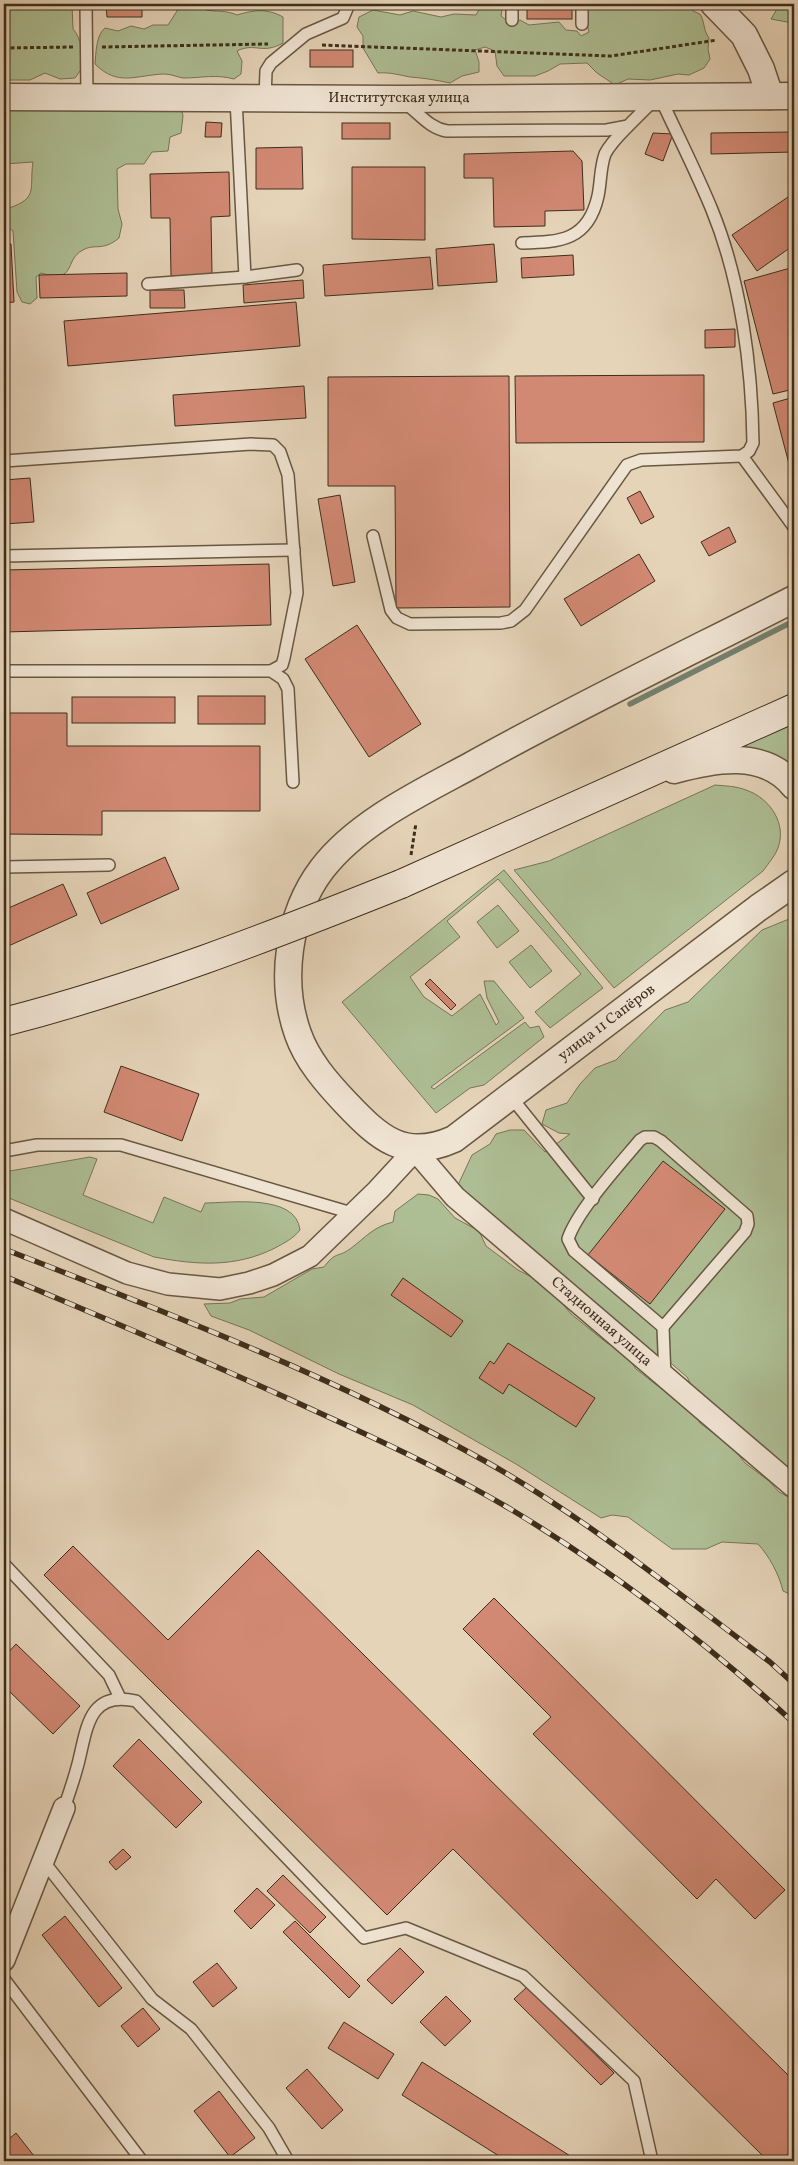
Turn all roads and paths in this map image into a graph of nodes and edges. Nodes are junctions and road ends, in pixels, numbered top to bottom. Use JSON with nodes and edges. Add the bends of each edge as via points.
{"nodes":[{"id":1,"x":86,"y":4,"type":"edge"},
{"id":2,"x":349,"y":4,"type":"edge"},
{"id":3,"x":512,"y":4,"type":"edge"},
{"id":4,"x":582,"y":4,"type":"edge"},
{"id":5,"x":714,"y":4,"type":"edge"},
{"id":6,"x":512,"y":20,"type":"dead end"},
{"id":7,"x":582,"y":24,"type":"dead end"},
{"id":8,"x":744,"y":35,"type":"junction"},
{"id":9,"x":294,"y":44,"type":"junction"},
{"id":10,"x":87,"y":47,"type":"junction"},
{"id":11,"x":4,"y":48,"type":"edge"},
{"id":12,"x":659,"y":96,"type":"junction"},
{"id":13,"x":782,"y":96,"type":"edge"},
{"id":14,"x":4,"y":97,"type":"edge"},
{"id":15,"x":87,"y":97,"type":"junction"},
{"id":16,"x":265,"y":98,"type":"junction"},
{"id":17,"x":236,"y":99,"type":"junction"},
{"id":18,"x":399,"y":99,"type":"junction"},
{"id":19,"x":628,"y":126,"type":"junction"},
{"id":20,"x":522,"y":242,"type":"dead end"},
{"id":21,"x":297,"y":270,"type":"dead end"},
{"id":22,"x":245,"y":277,"type":"junction"},
{"id":23,"x":148,"y":284,"type":"dead end"},
{"id":24,"x":742,"y":456,"type":"junction"},
{"id":25,"x":4,"y":461,"type":"edge"},
{"id":26,"x":794,"y":526,"type":"edge"},
{"id":27,"x":373,"y":536,"type":"dead end"},
{"id":28,"x":294,"y":550,"type":"junction"},
{"id":29,"x":4,"y":556,"type":"edge"},
{"id":30,"x":794,"y":599,"type":"edge"},
{"id":31,"x":4,"y":671,"type":"edge"},
{"id":32,"x":271,"y":672,"type":"junction"},
{"id":33,"x":794,"y":708,"type":"edge"},
{"id":34,"x":637,"y":779,"type":"junction"},
{"id":35,"x":293,"y":782,"type":"dead end"},
{"id":36,"x":794,"y":786,"type":"edge"},
{"id":37,"x":416,"y":824,"type":"dead end"},
{"id":38,"x":108,"y":865,"type":"dead end"},
{"id":39,"x":4,"y":867,"type":"edge"},
{"id":40,"x":794,"y":869,"type":"edge"},
{"id":41,"x":406,"y":872,"type":"junction"},
{"id":42,"x":794,"y":883,"type":"edge"},
{"id":43,"x":758,"y":908,"type":"junction"},
{"id":44,"x":4,"y":1022,"type":"edge"},
{"id":45,"x":511,"y":1096,"type":"junction"},
{"id":46,"x":415,"y":1150,"type":"junction"},
{"id":47,"x":4,"y":1151,"type":"edge"},
{"id":48,"x":593,"y":1199,"type":"junction"},
{"id":49,"x":355,"y":1214,"type":"junction"},
{"id":50,"x":4,"y":1219,"type":"edge"},
{"id":51,"x":663,"y":1328,"type":"junction"},
{"id":52,"x":666,"y":1378,"type":"junction"},
{"id":53,"x":794,"y":1487,"type":"edge"},
{"id":54,"x":4,"y":1564,"type":"edge"},
{"id":55,"x":120,"y":1698,"type":"junction"},
{"id":56,"x":64,"y":1808,"type":"joint"},
{"id":57,"x":44,"y":1862,"type":"junction"},
{"id":58,"x":4,"y":1960,"type":"edge"},
{"id":59,"x":4,"y":1978,"type":"edge"},
{"id":60,"x":142,"y":2161,"type":"edge"},
{"id":61,"x":288,"y":2161,"type":"edge"},
{"id":62,"x":652,"y":2161,"type":"edge"}],
"edges":[{"from":1,"to":10,"type":"lane"},
{"from":2,"to":9,"type":"lane","via":[[342,18],[306,34]]},
{"from":3,"to":6,"type":"lane"},
{"from":4,"to":7,"type":"lane"},
{"from":5,"to":8,"type":"street"},
{"from":8,"to":9,"type":"path","via":[[612,56]]},
{"from":8,"to":13,"type":"street","via":[[761,69]]},
{"from":9,"to":10,"type":"path"},
{"from":9,"to":16,"type":"lane","via":[[266,71]]},
{"from":10,"to":11,"type":"path"},
{"from":10,"to":15,"type":"lane"},
{"from":12,"to":13,"type":"street","name":"Институтская улица"},
{"from":12,"to":18,"type":"street","name":"Институтская улица"},
{"from":12,"to":19,"type":"lane"},
{"from":12,"to":24,"type":"lane","via":[[712,210],[741,318],[749,375],[753,443]]},
{"from":14,"to":15,"type":"street","name":"Институтская улица"},
{"from":15,"to":17,"type":"street","name":"Институтская улица"},
{"from":16,"to":17,"type":"street","name":"Институтская улица"},
{"from":16,"to":18,"type":"street","name":"Институтская улица"},
{"from":17,"to":22,"type":"lane"},
{"from":18,"to":19,"type":"lane","via":[[430,125],[447,131],[607,130]]},
{"from":19,"to":20,"type":"lane","via":[[606,153],[598,197],[579,230],[569,238],[555,242]]},
{"from":21,"to":22,"type":"lane"},
{"from":22,"to":23,"type":"lane"},
{"from":24,"to":26,"type":"lane"},
{"from":24,"to":27,"type":"lane","via":[[641,460],[627,465],[525,610],[512,622],[403,622],[391,610]]},
{"from":25,"to":28,"type":"lane","via":[[251,444],[273,446],[280,452],[288,475]]},
{"from":28,"to":29,"type":"lane"},
{"from":28,"to":32,"type":"lane","via":[[295,605],[282,665]]},
{"from":30,"to":46,"type":"street","via":[[506,746],[402,803],[345,844],[322,870],[306,897],[292,932],[290,1000],[298,1035],[314,1066],[354,1112],[395,1144]]},
{"from":31,"to":32,"type":"lane"},
{"from":32,"to":35,"type":"lane","via":[[283,679],[288,689]]},
{"from":33,"to":34,"type":"main road"},
{"from":34,"to":36,"type":"street","via":[[710,761],[746,760],[762,763],[779,772]]},
{"from":34,"to":41,"type":"main road"},
{"from":37,"to":41,"type":"path"},
{"from":38,"to":39,"type":"lane"},
{"from":40,"to":43,"type":"street"},
{"from":41,"to":44,"type":"main road","bridge":true,"via":[[269,937],[162,976]]},
{"from":42,"to":43,"type":"street","name":"улица 11 Сапёров"},
{"from":43,"to":45,"type":"street","name":"улица 11 Сапёров"},
{"from":45,"to":46,"type":"street","name":"улица 11 Сапёров","via":[[454,1139],[435,1148]]},
{"from":45,"to":48,"type":"lane"},
{"from":46,"to":49,"type":"street"},
{"from":46,"to":52,"type":"street","name":"Стадионная улица","via":[[455,1196]]},
{"from":47,"to":49,"type":"lane","via":[[37,1145],[121,1144]]},
{"from":48,"to":51,"type":"lane","via":[[570,1231],[569,1246]]},
{"from":48,"to":51,"type":"lane","via":[[640,1140],[654,1137],[747,1216],[748,1224],[740,1239]]},
{"from":49,"to":50,"type":"street","via":[[310,1256],[265,1278],[220,1289],[168,1284],[127,1273]]},
{"from":51,"to":52,"type":"lane"},
{"from":52,"to":53,"type":"street","name":"Стадионная улица"},
{"from":54,"to":55,"type":"lane","via":[[110,1675]]},
{"from":55,"to":56,"type":"lane","via":[[107,1701],[95,1710],[86,1728]]},
{"from":55,"to":62,"type":"lane","via":[[136,1702],[364,1938],[406,1928],[523,1976],[634,2081]]},
{"from":56,"to":57,"type":"street"},
{"from":57,"to":58,"type":"street"},
{"from":57,"to":61,"type":"lane","via":[[152,1999],[190,2029],[269,2128]]},
{"from":59,"to":60,"type":"lane"}]}
